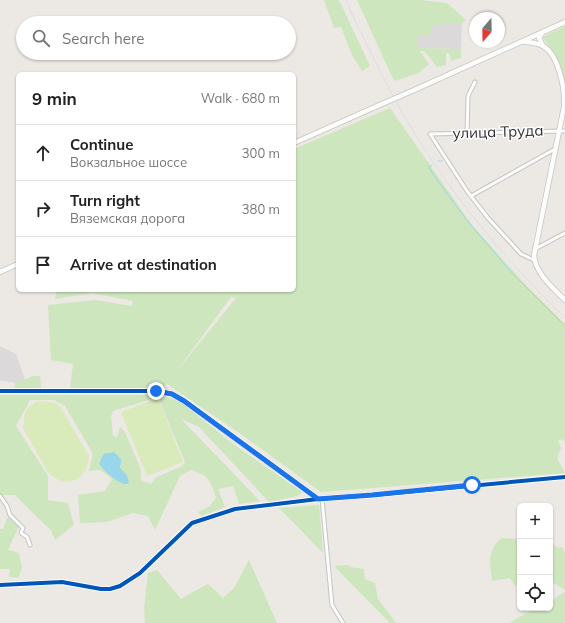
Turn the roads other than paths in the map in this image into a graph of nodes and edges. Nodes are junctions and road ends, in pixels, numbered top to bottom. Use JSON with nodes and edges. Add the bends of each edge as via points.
{"nodes":[{"id":1,"x":565,"y":22,"type":"edge"},
{"id":2,"x":544,"y":32,"type":"junction"},
{"id":3,"x":520,"y":42,"type":"junction"},
{"id":4,"x":543,"y":46,"type":"junction"},
{"id":5,"x":475,"y":82,"type":"dead end"},
{"id":6,"x":565,"y":104,"type":"edge"},
{"id":7,"x":559,"y":131,"type":"junction"},
{"id":8,"x":565,"y":131,"type":"edge"},
{"id":9,"x":468,"y":133,"type":"junction"},
{"id":10,"x":296,"y":142,"type":"edge"},
{"id":11,"x":556,"y":148,"type":"junction"},
{"id":12,"x":471,"y":196,"type":"junction"},
{"id":13,"x":565,"y":233,"type":"edge"},
{"id":14,"x":535,"y":250,"type":"junction"},
{"id":15,"x":534,"y":260,"type":"junction"},
{"id":16,"x":16,"y":265,"type":"edge"},
{"id":17,"x":0,"y":272,"type":"edge"},
{"id":18,"x":565,"y":300,"type":"edge"},
{"id":19,"x":0,"y":392,"type":"edge"},
{"id":20,"x":565,"y":477,"type":"edge"},
{"id":21,"x":0,"y":496,"type":"edge"},
{"id":22,"x":320,"y":499,"type":"junction"},
{"id":23,"x":30,"y":545,"type":"dead end"},
{"id":24,"x":0,"y":586,"type":"edge"},
{"id":25,"x":343,"y":623,"type":"edge"}],
"edges":[{"from":1,"to":2,"type":"main road"},
{"from":2,"to":3,"type":"main road"},
{"from":2,"to":4,"type":"main road","via":[[539,38]]},
{"from":3,"to":4,"type":"main road"},
{"from":3,"to":10,"type":"main road","bridge":true},
{"from":4,"to":6,"type":"main road","via":[[550,53],[558,70],[564,89]]},
{"from":5,"to":9,"type":"street","via":[[468,96]]},
{"from":6,"to":7,"type":"main road"},
{"from":7,"to":8,"type":"street","name":"улица Труда"},
{"from":7,"to":9,"type":"street","name":"улица Труда"},
{"from":7,"to":11,"type":"main road"},
{"from":9,"to":12,"type":"street","name":"улица Труда","via":[[430,134]]},
{"from":11,"to":12,"type":"street"},
{"from":11,"to":14,"type":"main road"},
{"from":12,"to":15,"type":"street","via":[[512,245],[521,254]]},
{"from":13,"to":14,"type":"street"},
{"from":14,"to":15,"type":"main road"},
{"from":15,"to":18,"type":"main road","via":[[541,274]]},
{"from":16,"to":17,"type":"main road"},
{"from":19,"to":22,"type":"street","via":[[156,391],[172,394]]},
{"from":20,"to":22,"type":"street"},
{"from":21,"to":23,"type":"street","via":[[10,515],[23,528],[21,533],[27,537]]},
{"from":22,"to":24,"type":"street","via":[[235,509],[192,523],[140,573],[120,586],[110,589],[62,582]]},
{"from":22,"to":25,"type":"street","via":[[332,605]]}]}
